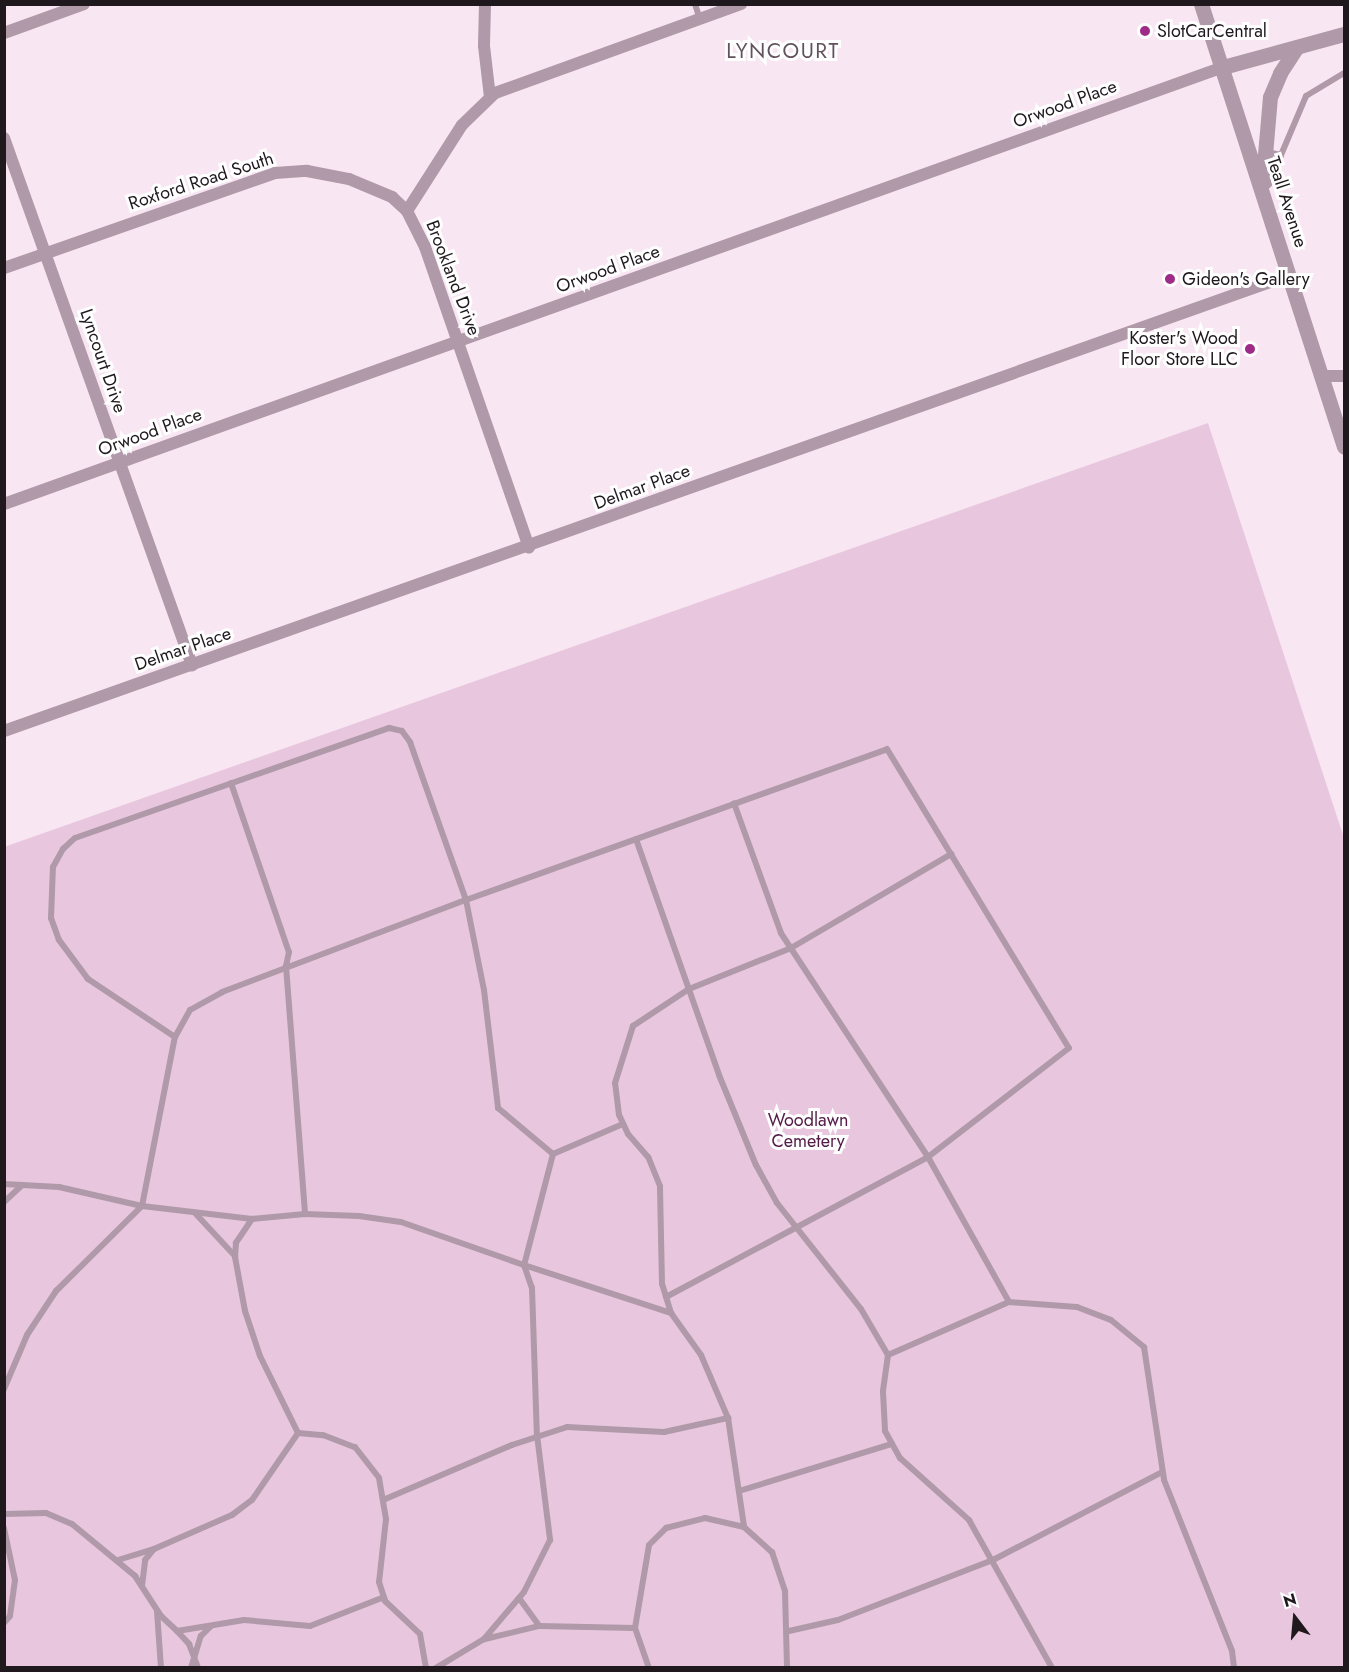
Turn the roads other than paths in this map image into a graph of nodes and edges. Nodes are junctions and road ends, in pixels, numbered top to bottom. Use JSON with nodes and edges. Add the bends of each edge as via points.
{"nodes":[{"id":1,"x":84,"y":4,"type":"edge"},
{"id":2,"x":485,"y":4,"type":"edge"},
{"id":3,"x":695,"y":4,"type":"edge"},
{"id":4,"x":741,"y":4,"type":"edge"},
{"id":5,"x":1201,"y":4,"type":"edge"},
{"id":6,"x":700,"y":19,"type":"junction"},
{"id":7,"x":4,"y":33,"type":"edge"},
{"id":8,"x":1344,"y":34,"type":"edge"},
{"id":9,"x":1298,"y":47,"type":"junction"},
{"id":10,"x":1223,"y":67,"type":"junction"},
{"id":11,"x":1344,"y":73,"type":"edge"},
{"id":12,"x":490,"y":97,"type":"junction"},
{"id":13,"x":4,"y":138,"type":"edge"},
{"id":14,"x":1264,"y":152,"type":"junction"},
{"id":15,"x":1281,"y":155,"type":"junction"},
{"id":16,"x":1263,"y":190,"type":"junction"},
{"id":17,"x":407,"y":211,"type":"junction"},
{"id":18,"x":46,"y":253,"type":"junction"},
{"id":19,"x":4,"y":268,"type":"edge"},
{"id":20,"x":1290,"y":275,"type":"junction"},
{"id":21,"x":458,"y":343,"type":"junction"},
{"id":22,"x":1322,"y":376,"type":"junction"},
{"id":23,"x":1344,"y":376,"type":"edge"},
{"id":24,"x":1344,"y":442,"type":"edge"},
{"id":25,"x":119,"y":462,"type":"junction"},
{"id":26,"x":4,"y":504,"type":"edge"},
{"id":27,"x":529,"y":547,"type":"junction"},
{"id":28,"x":192,"y":664,"type":"junction"},
{"id":29,"x":4,"y":731,"type":"edge"},
{"id":30,"x":231,"y":783,"type":"junction"},
{"id":31,"x":734,"y":803,"type":"junction"},
{"id":32,"x":636,"y":839,"type":"junction"},
{"id":33,"x":951,"y":854,"type":"junction"},
{"id":34,"x":466,"y":900,"type":"junction"},
{"id":35,"x":791,"y":948,"type":"junction"},
{"id":36,"x":286,"y":966,"type":"junction"},
{"id":37,"x":689,"y":989,"type":"junction"},
{"id":38,"x":175,"y":1037,"type":"junction"},
{"id":39,"x":623,"y":1124,"type":"junction"},
{"id":40,"x":553,"y":1154,"type":"junction"},
{"id":41,"x":928,"y":1157,"type":"junction"},
{"id":42,"x":4,"y":1184,"type":"edge"},
{"id":43,"x":22,"y":1185,"type":"junction"},
{"id":44,"x":4,"y":1202,"type":"edge"},
{"id":45,"x":142,"y":1206,"type":"junction"},
{"id":46,"x":195,"y":1212,"type":"junction"},
{"id":47,"x":305,"y":1214,"type":"junction"},
{"id":48,"x":252,"y":1219,"type":"junction"},
{"id":49,"x":799,"y":1230,"type":"junction"},
{"id":50,"x":236,"y":1257,"type":"junction"},
{"id":51,"x":524,"y":1265,"type":"junction"},
{"id":52,"x":666,"y":1297,"type":"junction"},
{"id":53,"x":1009,"y":1302,"type":"junction"},
{"id":54,"x":671,"y":1313,"type":"junction"},
{"id":55,"x":888,"y":1355,"type":"junction"},
{"id":56,"x":4,"y":1389,"type":"edge"},
{"id":57,"x":728,"y":1418,"type":"junction"},
{"id":58,"x":298,"y":1433,"type":"junction"},
{"id":59,"x":537,"y":1435,"type":"junction"},
{"id":60,"x":892,"y":1444,"type":"junction"},
{"id":61,"x":1162,"y":1472,"type":"junction"},
{"id":62,"x":739,"y":1491,"type":"junction"},
{"id":63,"x":383,"y":1500,"type":"junction"},
{"id":64,"x":4,"y":1514,"type":"edge"},
{"id":65,"x":744,"y":1527,"type":"junction"},
{"id":66,"x":4,"y":1528,"type":"edge"},
{"id":67,"x":154,"y":1549,"type":"junction"},
{"id":68,"x":118,"y":1560,"type":"junction"},
{"id":69,"x":993,"y":1560,"type":"junction"},
{"id":70,"x":142,"y":1587,"type":"junction"},
{"id":71,"x":384,"y":1597,"type":"junction"},
{"id":72,"x":519,"y":1598,"type":"junction"},
{"id":73,"x":156,"y":1608,"type":"junction"},
{"id":74,"x":4,"y":1623,"type":"edge"},
{"id":75,"x":212,"y":1626,"type":"junction"},
{"id":76,"x":539,"y":1626,"type":"junction"},
{"id":77,"x":635,"y":1628,"type":"junction"},
{"id":78,"x":177,"y":1631,"type":"junction"},
{"id":79,"x":789,"y":1631,"type":"junction"},
{"id":80,"x":484,"y":1639,"type":"junction"},
{"id":81,"x":194,"y":1656,"type":"junction"},
{"id":82,"x":161,"y":1668,"type":"edge"},
{"id":83,"x":191,"y":1668,"type":"edge"},
{"id":84,"x":198,"y":1668,"type":"edge"},
{"id":85,"x":426,"y":1668,"type":"edge"},
{"id":86,"x":435,"y":1668,"type":"edge"},
{"id":87,"x":649,"y":1668,"type":"edge"},
{"id":88,"x":787,"y":1668,"type":"edge"},
{"id":89,"x":1052,"y":1668,"type":"edge"},
{"id":90,"x":1234,"y":1668,"type":"edge"}],
"edges":[{"from":1,"to":7,"type":"street"},
{"from":2,"to":12,"type":"street","via":[[484,46]]},
{"from":3,"to":6,"type":"lane"},
{"from":4,"to":6,"type":"street"},
{"from":5,"to":10,"type":"street","name":"Teall Avenue"},
{"from":6,"to":12,"type":"street","via":[[523,81]]},
{"from":8,"to":9,"type":"street"},
{"from":9,"to":10,"type":"street"},
{"from":9,"to":14,"type":"street","via":[[1280,73],[1270,97]]},
{"from":10,"to":16,"type":"street","name":"Teall Avenue"},
{"from":10,"to":21,"type":"street","name":"Orwood Place"},
{"from":11,"to":15,"type":"lane","via":[[1306,96]]},
{"from":12,"to":17,"type":"street","name":"Brookland Drive","via":[[462,125]]},
{"from":13,"to":18,"type":"street","name":"Lyncourt Drive"},
{"from":14,"to":15,"type":"lane"},
{"from":14,"to":16,"type":"street"},
{"from":15,"to":16,"type":"lane","via":[[1275,179]]},
{"from":16,"to":20,"type":"street","name":"Teall Avenue"},
{"from":17,"to":18,"type":"street","name":"Roxford Road South","via":[[392,197],[349,179],[307,171],[275,173]]},
{"from":17,"to":21,"type":"street","name":"Brookland Drive"},
{"from":18,"to":19,"type":"street","name":"Roxford Road South"},
{"from":18,"to":25,"type":"street","name":"Lyncourt Drive"},
{"from":20,"to":22,"type":"street","name":"Teall Avenue"},
{"from":20,"to":27,"type":"street","name":"Delmar Place"},
{"from":21,"to":25,"type":"street","name":"Orwood Place"},
{"from":21,"to":27,"type":"street","name":"Brookland Drive"},
{"from":22,"to":23,"type":"street"},
{"from":22,"to":24,"type":"street","name":"Teall Avenue"},
{"from":25,"to":26,"type":"street","name":"Orwood Place"},
{"from":25,"to":28,"type":"street","name":"Lyncourt Drive"},
{"from":27,"to":28,"type":"street","name":"Delmar Place"},
{"from":28,"to":29,"type":"street","name":"Delmar Place"},
{"from":30,"to":34,"type":"lane","via":[[389,728],[402,731],[410,742]]},
{"from":30,"to":36,"type":"lane","via":[[289,952]]},
{"from":30,"to":38,"type":"lane","via":[[75,838],[53,867],[51,918],[65,953],[88,979]]},
{"from":31,"to":32,"type":"lane"},
{"from":31,"to":33,"type":"lane","via":[[887,749]]},
{"from":31,"to":35,"type":"lane","via":[[781,933]]},
{"from":32,"to":34,"type":"lane"},
{"from":32,"to":37,"type":"lane"},
{"from":33,"to":35,"type":"lane"},
{"from":33,"to":41,"type":"lane","via":[[1069,1048]]},
{"from":34,"to":36,"type":"lane"},
{"from":34,"to":40,"type":"lane","via":[[484,990],[498,1108]]},
{"from":35,"to":37,"type":"lane"},
{"from":35,"to":41,"type":"lane"},
{"from":36,"to":38,"type":"lane","via":[[190,1010]]},
{"from":36,"to":47,"type":"lane"},
{"from":37,"to":39,"type":"lane","via":[[633,1026],[615,1083]]},
{"from":37,"to":49,"type":"lane","via":[[756,1165],[777,1203]]},
{"from":38,"to":45,"type":"lane"},
{"from":39,"to":40,"type":"lane"},
{"from":39,"to":52,"type":"lane","via":[[648,1157],[660,1186],[662,1284]]},
{"from":40,"to":51,"type":"lane"},
{"from":41,"to":49,"type":"lane"},
{"from":41,"to":53,"type":"lane"},
{"from":42,"to":43,"type":"lane"},
{"from":43,"to":44,"type":"lane"},
{"from":43,"to":45,"type":"lane","via":[[59,1187]]},
{"from":45,"to":46,"type":"lane"},
{"from":45,"to":56,"type":"lane","via":[[56,1291],[27,1335]]},
{"from":46,"to":48,"type":"lane"},
{"from":46,"to":50,"type":"lane"},
{"from":47,"to":48,"type":"lane"},
{"from":47,"to":51,"type":"lane","via":[[401,1222]]},
{"from":48,"to":50,"type":"lane","via":[[236,1243]]},
{"from":49,"to":52,"type":"lane"},
{"from":49,"to":55,"type":"lane","via":[[861,1309]]},
{"from":50,"to":58,"type":"lane","via":[[245,1311],[260,1356]]},
{"from":51,"to":54,"type":"lane"},
{"from":51,"to":59,"type":"lane","via":[[532,1288]]},
{"from":52,"to":54,"type":"lane"},
{"from":53,"to":55,"type":"lane"},
{"from":53,"to":61,"type":"lane","via":[[1077,1307],[1111,1320],[1144,1347],[1155,1402]]},
{"from":54,"to":57,"type":"lane","via":[[701,1355]]},
{"from":55,"to":60,"type":"lane","via":[[883,1392],[885,1431]]},
{"from":57,"to":59,"type":"lane","via":[[664,1432],[567,1427]]},
{"from":57,"to":62,"type":"lane"},
{"from":58,"to":63,"type":"lane","via":[[323,1435],[355,1447],[378,1478]]},
{"from":58,"to":67,"type":"lane","via":[[252,1500],[232,1515]]},
{"from":59,"to":63,"type":"lane"},
{"from":59,"to":72,"type":"lane","via":[[550,1540]]},
{"from":60,"to":62,"type":"lane"},
{"from":60,"to":69,"type":"lane","via":[[900,1458],[969,1520]]},
{"from":61,"to":69,"type":"lane"},
{"from":61,"to":90,"type":"lane","via":[[1232,1651]]},
{"from":62,"to":65,"type":"lane"},
{"from":63,"to":71,"type":"lane","via":[[386,1519],[379,1582]]},
{"from":64,"to":68,"type":"lane","via":[[46,1513],[72,1524]]},
{"from":65,"to":77,"type":"lane","via":[[705,1518],[666,1528],[649,1545]]},
{"from":65,"to":79,"type":"lane","via":[[772,1552],[784,1591]]},
{"from":66,"to":74,"type":"lane","via":[[15,1580],[10,1617]]},
{"from":67,"to":68,"type":"lane"},
{"from":67,"to":70,"type":"lane","via":[[145,1560]]},
{"from":68,"to":70,"type":"lane"},
{"from":69,"to":79,"type":"lane","via":[[838,1620]]},
{"from":69,"to":89,"type":"lane"},
{"from":70,"to":73,"type":"lane"},
{"from":71,"to":75,"type":"lane","via":[[310,1626],[244,1620]]},
{"from":71,"to":85,"type":"lane","via":[[420,1634]]},
{"from":72,"to":76,"type":"lane"},
{"from":72,"to":80,"type":"lane"},
{"from":73,"to":78,"type":"lane"},
{"from":73,"to":82,"type":"lane"},
{"from":75,"to":78,"type":"lane"},
{"from":75,"to":81,"type":"lane","via":[[201,1636]]},
{"from":76,"to":77,"type":"lane"},
{"from":76,"to":80,"type":"lane"},
{"from":77,"to":87,"type":"lane"},
{"from":78,"to":81,"type":"lane"},
{"from":79,"to":88,"type":"lane"},
{"from":80,"to":86,"type":"lane"},
{"from":81,"to":83,"type":"lane"},
{"from":81,"to":84,"type":"lane"}]}
